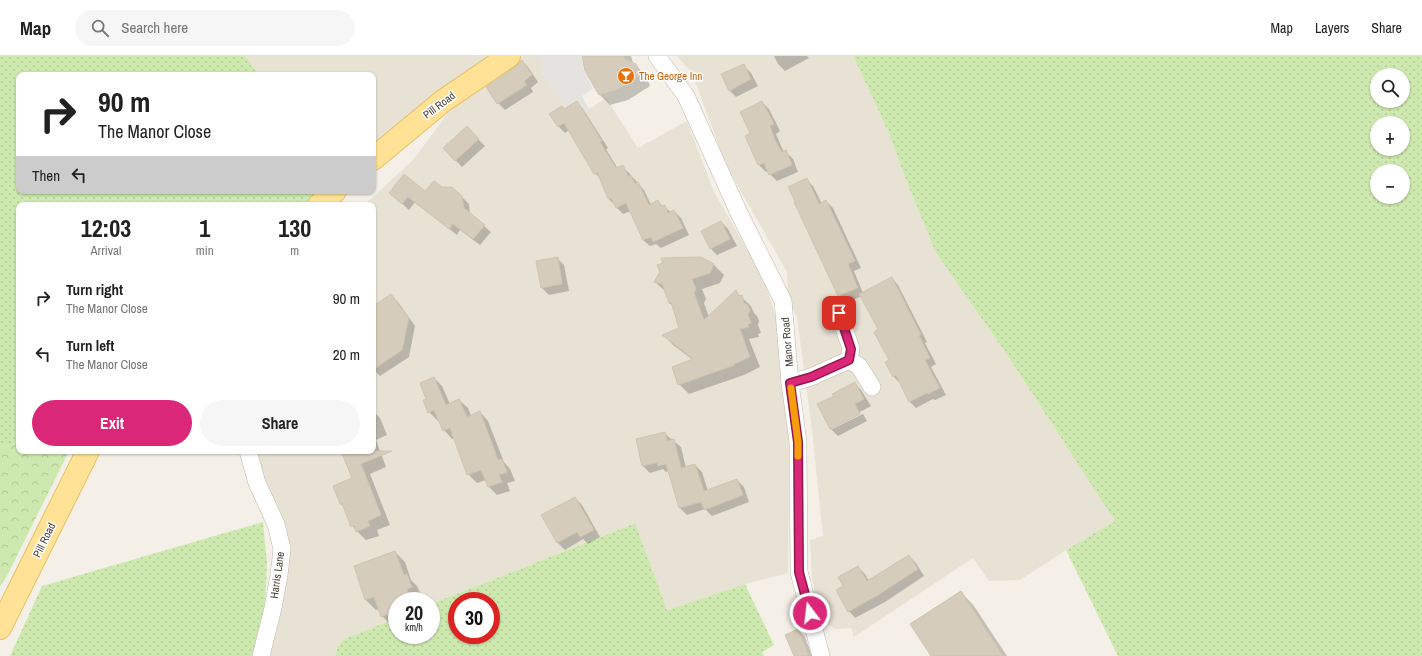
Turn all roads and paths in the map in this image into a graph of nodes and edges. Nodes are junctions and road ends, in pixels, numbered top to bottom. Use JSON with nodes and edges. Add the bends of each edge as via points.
{"nodes":[{"id":1,"x":509,"y":56,"type":"edge"},
{"id":2,"x":657,"y":56,"type":"edge"},
{"id":3,"x":376,"y":156,"type":"edge"},
{"id":4,"x":332,"y":194,"type":"edge"},
{"id":5,"x":322,"y":202,"type":"edge"},
{"id":6,"x":839,"y":313,"type":"dead end"},
{"id":7,"x":849,"y":360,"type":"junction"},
{"id":8,"x":790,"y":383,"type":"junction"},
{"id":9,"x":872,"y":387,"type":"dead end"},
{"id":10,"x":87,"y":454,"type":"edge"},
{"id":11,"x":249,"y":454,"type":"edge"},
{"id":12,"x":0,"y":628,"type":"edge"},
{"id":13,"x":261,"y":656,"type":"edge"},
{"id":14,"x":821,"y":656,"type":"edge"}],
"edges":[{"from":1,"to":3,"type":"main road","name":"Pill Road","via":[[443,101]]},
{"from":2,"to":8,"type":"street","name":"Manor Road","via":[[686,96],[738,213],[783,301]]},
{"from":4,"to":5,"type":"main road"},
{"from":6,"to":7,"type":"street","via":[[851,349]]},
{"from":7,"to":8,"type":"street","via":[[811,377]]},
{"from":7,"to":9,"type":"street","via":[[859,366]]},
{"from":8,"to":14,"type":"street","name":"Manor Road","via":[[798,442],[799,572]]},
{"from":10,"to":12,"type":"main road","name":"Pill Road"},
{"from":11,"to":13,"type":"street","name":"Harris Lane","via":[[257,483],[276,524],[282,549]]}]}
